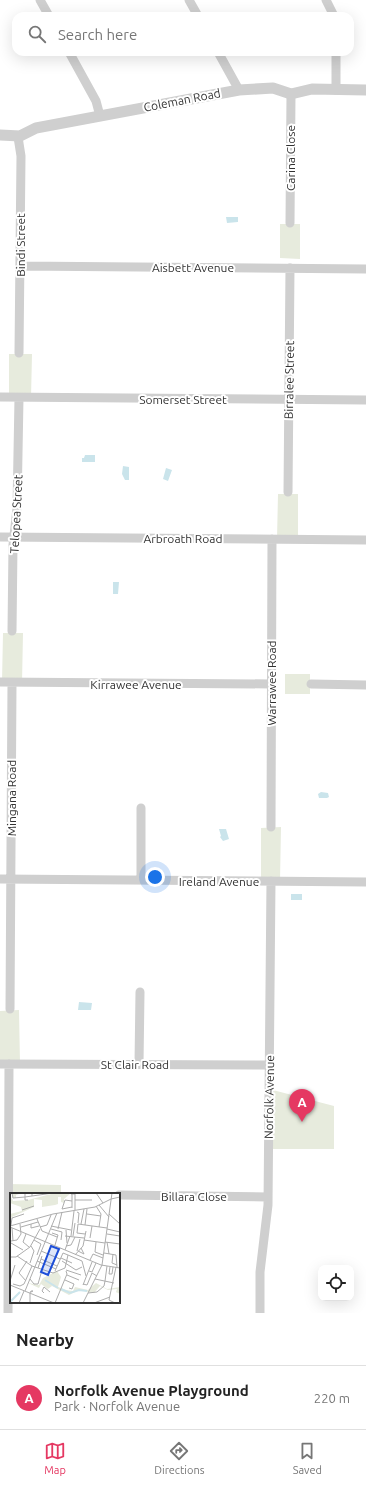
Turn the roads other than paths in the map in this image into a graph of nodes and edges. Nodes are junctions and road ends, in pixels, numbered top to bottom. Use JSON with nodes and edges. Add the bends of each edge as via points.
{"nodes":[{"id":1,"x":40,"y":0,"type":"edge"},
{"id":2,"x":189,"y":0,"type":"edge"},
{"id":3,"x":326,"y":0,"type":"edge"},
{"id":4,"x":47,"y":12,"type":"edge"},
{"id":5,"x":196,"y":12,"type":"edge"},
{"id":6,"x":332,"y":12,"type":"edge"},
{"id":7,"x":71,"y":56,"type":"edge"},
{"id":8,"x":220,"y":56,"type":"edge"},
{"id":9,"x":336,"y":56,"type":"edge"},
{"id":10,"x":239,"y":90,"type":"junction"},
{"id":11,"x":336,"y":90,"type":"junction"},
{"id":12,"x":366,"y":90,"type":"edge"},
{"id":13,"x":291,"y":94,"type":"junction"},
{"id":14,"x":100,"y":116,"type":"junction"},
{"id":15,"x":0,"y":135,"type":"edge"},
{"id":16,"x":18,"y":137,"type":"junction"},
{"id":17,"x":290,"y":222,"type":"dead end"},
{"id":18,"x":20,"y":266,"type":"junction"},
{"id":19,"x":290,"y":268,"type":"junction"},
{"id":20,"x":366,"y":269,"type":"edge"},
{"id":21,"x":19,"y":353,"type":"dead end"},
{"id":22,"x":0,"y":397,"type":"edge"},
{"id":23,"x":19,"y":398,"type":"junction"},
{"id":24,"x":289,"y":399,"type":"junction"},
{"id":25,"x":366,"y":400,"type":"edge"},
{"id":26,"x":288,"y":492,"type":"dead end"},
{"id":27,"x":0,"y":537,"type":"edge"},
{"id":28,"x":14,"y":537,"type":"junction"},
{"id":29,"x":272,"y":539,"type":"junction"},
{"id":30,"x":366,"y":540,"type":"edge"},
{"id":31,"x":12,"y":631,"type":"dead end"},
{"id":32,"x":0,"y":682,"type":"edge"},
{"id":33,"x":12,"y":683,"type":"junction"},
{"id":34,"x":271,"y":684,"type":"junction"},
{"id":35,"x":311,"y":684,"type":"dead end"},
{"id":36,"x":366,"y":685,"type":"edge"},
{"id":37,"x":141,"y":808,"type":"dead end"},
{"id":38,"x":271,"y":827,"type":"dead end"},
{"id":39,"x":0,"y":879,"type":"edge"},
{"id":40,"x":10,"y":879,"type":"junction"},
{"id":41,"x":141,"y":880,"type":"junction"},
{"id":42,"x":271,"y":881,"type":"junction"},
{"id":43,"x":366,"y":882,"type":"edge"},
{"id":44,"x":140,"y":992,"type":"dead end"},
{"id":45,"x":10,"y":1009,"type":"dead end"},
{"id":46,"x":4,"y":1064,"type":"edge"},
{"id":47,"x":139,"y":1064,"type":"junction"},
{"id":48,"x":270,"y":1065,"type":"junction"},
{"id":49,"x":4,"y":1195,"type":"edge"},
{"id":50,"x":120,"y":1195,"type":"edge"},
{"id":51,"x":268,"y":1196,"type":"junction"},
{"id":52,"x":8,"y":1313,"type":"edge"},
{"id":53,"x":260,"y":1313,"type":"edge"}],
"edges":[{"from":1,"to":4,"type":"street"},
{"from":2,"to":5,"type":"street"},
{"from":3,"to":6,"type":"street"},
{"from":7,"to":14,"type":"street","via":[[96,102]]},
{"from":8,"to":10,"type":"street"},
{"from":9,"to":11,"type":"street"},
{"from":10,"to":13,"type":"street","name":"Coleman Road","via":[[273,88]]},
{"from":10,"to":14,"type":"street","name":"Coleman Road"},
{"from":11,"to":12,"type":"street","name":"Coleman Road"},
{"from":11,"to":13,"type":"street","name":"Coleman Road","via":[[308,90]]},
{"from":13,"to":17,"type":"street","name":"Carina Close"},
{"from":14,"to":16,"type":"street","name":"Coleman Road","via":[[36,128]]},
{"from":15,"to":16,"type":"street"},
{"from":16,"to":18,"type":"street","name":"Bindi Street","via":[[21,156]]},
{"from":18,"to":19,"type":"street","name":"Aisbett Avenue"},
{"from":18,"to":21,"type":"street","name":"Bindi Street"},
{"from":19,"to":20,"type":"street","name":"Aisbett Avenue"},
{"from":19,"to":24,"type":"street","name":"Birralee Street"},
{"from":22,"to":23,"type":"street","name":"Somerset Street"},
{"from":23,"to":24,"type":"street","name":"Somerset Street"},
{"from":23,"to":28,"type":"street","name":"Telopea Street"},
{"from":24,"to":25,"type":"street","name":"Somerset Street"},
{"from":24,"to":26,"type":"street","name":"Birralee Street"},
{"from":27,"to":28,"type":"street","name":"Arbroath Road"},
{"from":28,"to":29,"type":"street","name":"Arbroath Road"},
{"from":28,"to":31,"type":"street","name":"Telopea Street"},
{"from":29,"to":30,"type":"street","name":"Arbroath Road"},
{"from":29,"to":34,"type":"street","name":"Warrawee Road"},
{"from":32,"to":33,"type":"street","name":"Kirrawee Avenue"},
{"from":33,"to":34,"type":"street","name":"Kirrawee Avenue"},
{"from":33,"to":40,"type":"street","name":"Mingana Road"},
{"from":34,"to":38,"type":"street","name":"Warrawee Road"},
{"from":35,"to":36,"type":"street"},
{"from":37,"to":41,"type":"street"},
{"from":39,"to":40,"type":"street","name":"Ireland Avenue"},
{"from":40,"to":41,"type":"street","name":"Ireland Avenue"},
{"from":40,"to":45,"type":"street","name":"Mingana Road"},
{"from":41,"to":42,"type":"street","name":"Ireland Avenue"},
{"from":42,"to":43,"type":"street","name":"Ireland Avenue"},
{"from":42,"to":48,"type":"street","name":"Norfolk Avenue"},
{"from":44,"to":47,"type":"street"},
{"from":46,"to":47,"type":"street","name":"St Clair Road"},
{"from":46,"to":49,"type":"street"},
{"from":47,"to":48,"type":"street","name":"St Clair Road"},
{"from":48,"to":51,"type":"street","name":"Norfolk Avenue"},
{"from":49,"to":52,"type":"street"},
{"from":50,"to":51,"type":"street","name":"Billara Close"},
{"from":51,"to":53,"type":"street","name":"Norfolk Avenue","via":[[260,1272]]}]}
